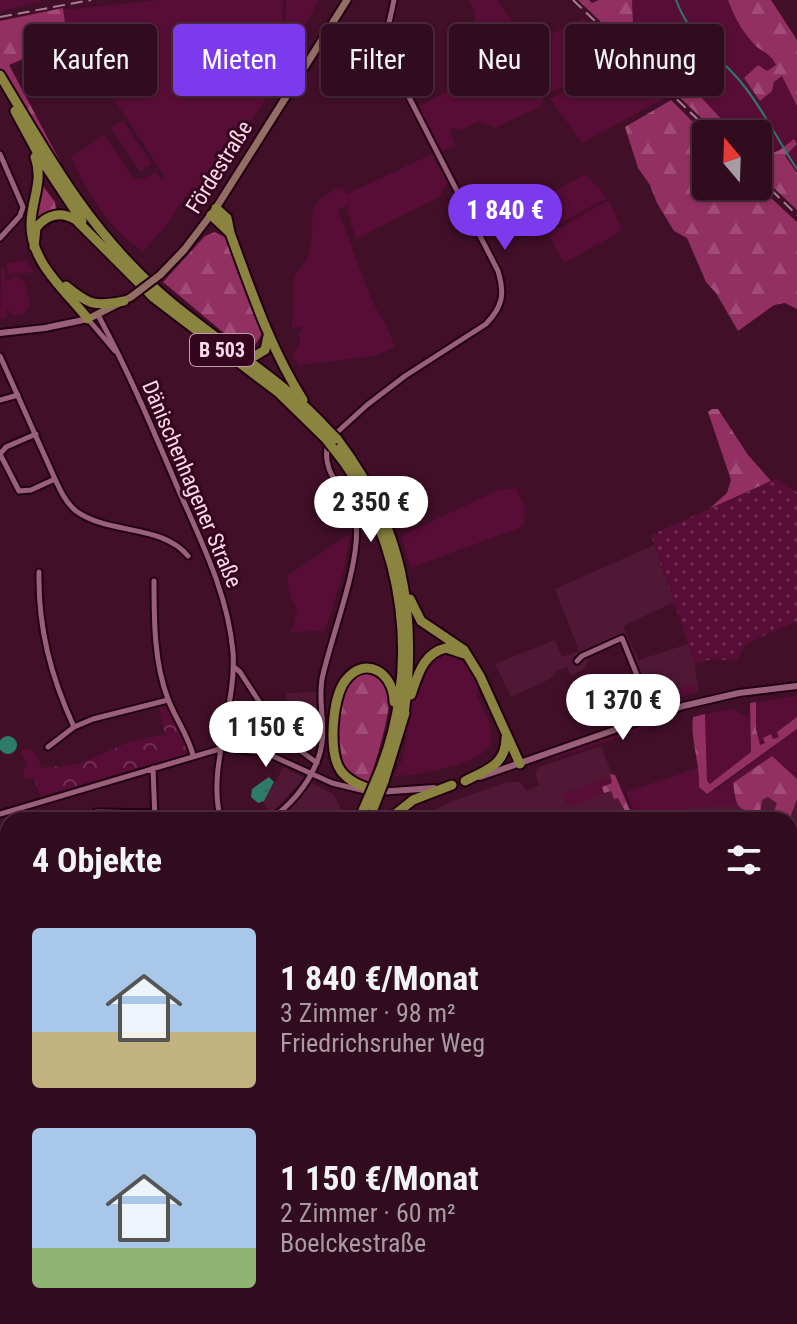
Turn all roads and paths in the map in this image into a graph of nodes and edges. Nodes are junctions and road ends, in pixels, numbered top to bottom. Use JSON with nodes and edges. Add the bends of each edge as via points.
{"nodes":[{"id":1,"x":347,"y":0,"type":"edge"},
{"id":2,"x":394,"y":0,"type":"edge"},
{"id":3,"x":0,"y":75,"type":"edge"},
{"id":4,"x":0,"y":83,"type":"edge"},
{"id":5,"x":27,"y":135,"type":"junction"},
{"id":6,"x":0,"y":154,"type":"edge"},
{"id":7,"x":214,"y":211,"type":"junction"},
{"id":8,"x":0,"y":238,"type":"edge"},
{"id":9,"x":34,"y":247,"type":"junction"},
{"id":10,"x":117,"y":262,"type":"junction"},
{"id":11,"x":51,"y":274,"type":"junction"},
{"id":12,"x":128,"y":299,"type":"junction"},
{"id":13,"x":85,"y":301,"type":"junction"},
{"id":14,"x":93,"y":317,"type":"junction"},
{"id":15,"x":0,"y":333,"type":"edge"},
{"id":16,"x":268,"y":336,"type":"junction"},
{"id":17,"x":239,"y":352,"type":"junction"},
{"id":18,"x":117,"y":353,"type":"junction"},
{"id":19,"x":0,"y":356,"type":"edge"},
{"id":20,"x":18,"y":395,"type":"junction"},
{"id":21,"x":0,"y":400,"type":"edge"},
{"id":22,"x":307,"y":407,"type":"junction"},
{"id":23,"x":36,"y":434,"type":"junction"},
{"id":24,"x":331,"y":440,"type":"junction"},
{"id":25,"x":55,"y":479,"type":"junction"},
{"id":26,"x":188,"y":556,"type":"dead end"},
{"id":27,"x":39,"y":572,"type":"dead end"},
{"id":28,"x":154,"y":581,"type":"dead end"},
{"id":29,"x":405,"y":587,"type":"junction"},
{"id":30,"x":577,"y":661,"type":"dead end"},
{"id":31,"x":472,"y":662,"type":"junction"},
{"id":32,"x":233,"y":666,"type":"junction"},
{"id":33,"x":797,"y":686,"type":"edge"},
{"id":34,"x":168,"y":700,"type":"junction"},
{"id":35,"x":653,"y":715,"type":"junction"},
{"id":36,"x":399,"y":716,"type":"junction"},
{"id":37,"x":74,"y":727,"type":"junction"},
{"id":38,"x":506,"y":735,"type":"junction"},
{"id":39,"x":48,"y":747,"type":"dead end"},
{"id":40,"x":223,"y":748,"type":"junction"},
{"id":41,"x":193,"y":755,"type":"junction"},
{"id":42,"x":317,"y":763,"type":"junction"},
{"id":43,"x":520,"y":764,"type":"junction"},
{"id":44,"x":153,"y":768,"type":"junction"},
{"id":45,"x":311,"y":774,"type":"junction"},
{"id":46,"x":465,"y":781,"type":"junction"},
{"id":47,"x":452,"y":785,"type":"junction"},
{"id":48,"x":378,"y":792,"type":"junction"},
{"id":49,"x":369,"y":808,"type":"junction"},
{"id":50,"x":7,"y":812,"type":"edge"},
{"id":51,"x":155,"y":812,"type":"edge"},
{"id":52,"x":219,"y":812,"type":"edge"},
{"id":53,"x":279,"y":812,"type":"edge"},
{"id":54,"x":366,"y":812,"type":"edge"},
{"id":55,"x":369,"y":812,"type":"edge"},
{"id":56,"x":397,"y":812,"type":"edge"}],
"edges":[{"from":1,"to":7,"type":"main road","name":"Fördestraße"},
{"from":2,"to":42,"type":"street","via":[[387,32],[393,66],[498,271],[503,297],[486,324],[367,405],[338,430],[327,448],[331,475],[355,516],[356,546],[321,683],[325,731]]},
{"from":3,"to":17,"type":"highway","number":"B 503","via":[[66,186],[113,247],[170,301]]},
{"from":4,"to":5,"type":"highway","number":"B 503"},
{"from":5,"to":9,"type":"highway","via":[[38,174],[30,225]]},
{"from":5,"to":10,"type":"highway","number":"B 503","via":[[66,199]]},
{"from":6,"to":8,"type":"street","via":[[23,207]]},
{"from":7,"to":12,"type":"main road","name":"Fördestraße","bridge":true,"via":[[160,275]]},
{"from":7,"to":16,"type":"highway","via":[[229,222]]},
{"from":9,"to":10,"type":"highway","via":[[41,221],[68,215]]},
{"from":9,"to":11,"type":"highway"},
{"from":10,"to":24,"type":"highway","number":"B 503","via":[[165,308],[279,393]]},
{"from":11,"to":13,"type":"highway"},
{"from":11,"to":14,"type":"highway"},
{"from":12,"to":13,"type":"highway","via":[[96,305]]},
{"from":12,"to":14,"type":"main road","name":"Fördestraße"},
{"from":13,"to":14,"type":"highway"},
{"from":14,"to":15,"type":"street"},
{"from":14,"to":18,"type":"street","name":"Dänischenhagener Straße"},
{"from":14,"to":18,"type":"street","name":"Dänischenhagener Straße"},
{"from":16,"to":17,"type":"highway","via":[[259,354]]},
{"from":16,"to":22,"type":"highway"},
{"from":17,"to":22,"type":"highway","number":"B 503"},
{"from":18,"to":32,"type":"street","name":"Dänischenhagener Straße","via":[[219,584]]},
{"from":19,"to":20,"type":"street"},
{"from":20,"to":21,"type":"street"},
{"from":20,"to":23,"type":"street"},
{"from":22,"to":24,"type":"highway","number":"B 503"},
{"from":23,"to":25,"type":"street"},
{"from":23,"to":25,"type":"street","via":[[0,454],[19,491]]},
{"from":24,"to":29,"type":"highway","number":"B 503","via":[[378,504]]},
{"from":24,"to":36,"type":"highway","number":"B 503","via":[[371,508],[395,576],[403,648]]},
{"from":25,"to":26,"type":"street","via":[[76,511],[166,539]]},
{"from":27,"to":37,"type":"street","via":[[48,658]]},
{"from":28,"to":34,"type":"street","via":[[153,610]]},
{"from":29,"to":31,"type":"highway","number":"B 503","via":[[418,617],[461,646]]},
{"from":29,"to":36,"type":"highway","number":"B 503","via":[[411,650]]},
{"from":30,"to":35,"type":"street","via":[[622,638]]},
{"from":31,"to":36,"type":"highway","via":[[450,648],[430,655]]},
{"from":31,"to":38,"type":"highway"},
{"from":32,"to":40,"type":"street","name":"Dänischenhagener Straße"},
{"from":32,"to":42,"type":"street","via":[[282,737]]},
{"from":33,"to":35,"type":"street","via":[[739,693]]},
{"from":34,"to":37,"type":"street"},
{"from":34,"to":41,"type":"street"},
{"from":35,"to":43,"type":"street"},
{"from":36,"to":48,"type":"highway","number":"B 503","via":[[384,674],[363,669],[345,681],[334,725],[337,762],[351,781]]},
{"from":36,"to":49,"type":"highway","number":"B 503","bridge":true},
{"from":37,"to":39,"type":"street"},
{"from":38,"to":43,"type":"highway"},
{"from":38,"to":46,"type":"highway","via":[[499,762]]},
{"from":40,"to":41,"type":"street"},
{"from":40,"to":45,"type":"street","via":[[266,753]]},
{"from":40,"to":52,"type":"street","name":"Dänischenhagener Straße","via":[[215,790]]},
{"from":41,"to":44,"type":"street"},
{"from":42,"to":45,"type":"street"},
{"from":43,"to":46,"type":"street"},
{"from":44,"to":50,"type":"street"},
{"from":44,"to":51,"type":"street"},
{"from":45,"to":48,"type":"street"},
{"from":45,"to":53,"type":"street"},
{"from":46,"to":47,"type":"street"},
{"from":47,"to":48,"type":"street"},
{"from":47,"to":56,"type":"highway","via":[[420,796]]},
{"from":49,"to":54,"type":"highway","number":"B 503"},
{"from":49,"to":55,"type":"highway","number":"B 503"}]}
